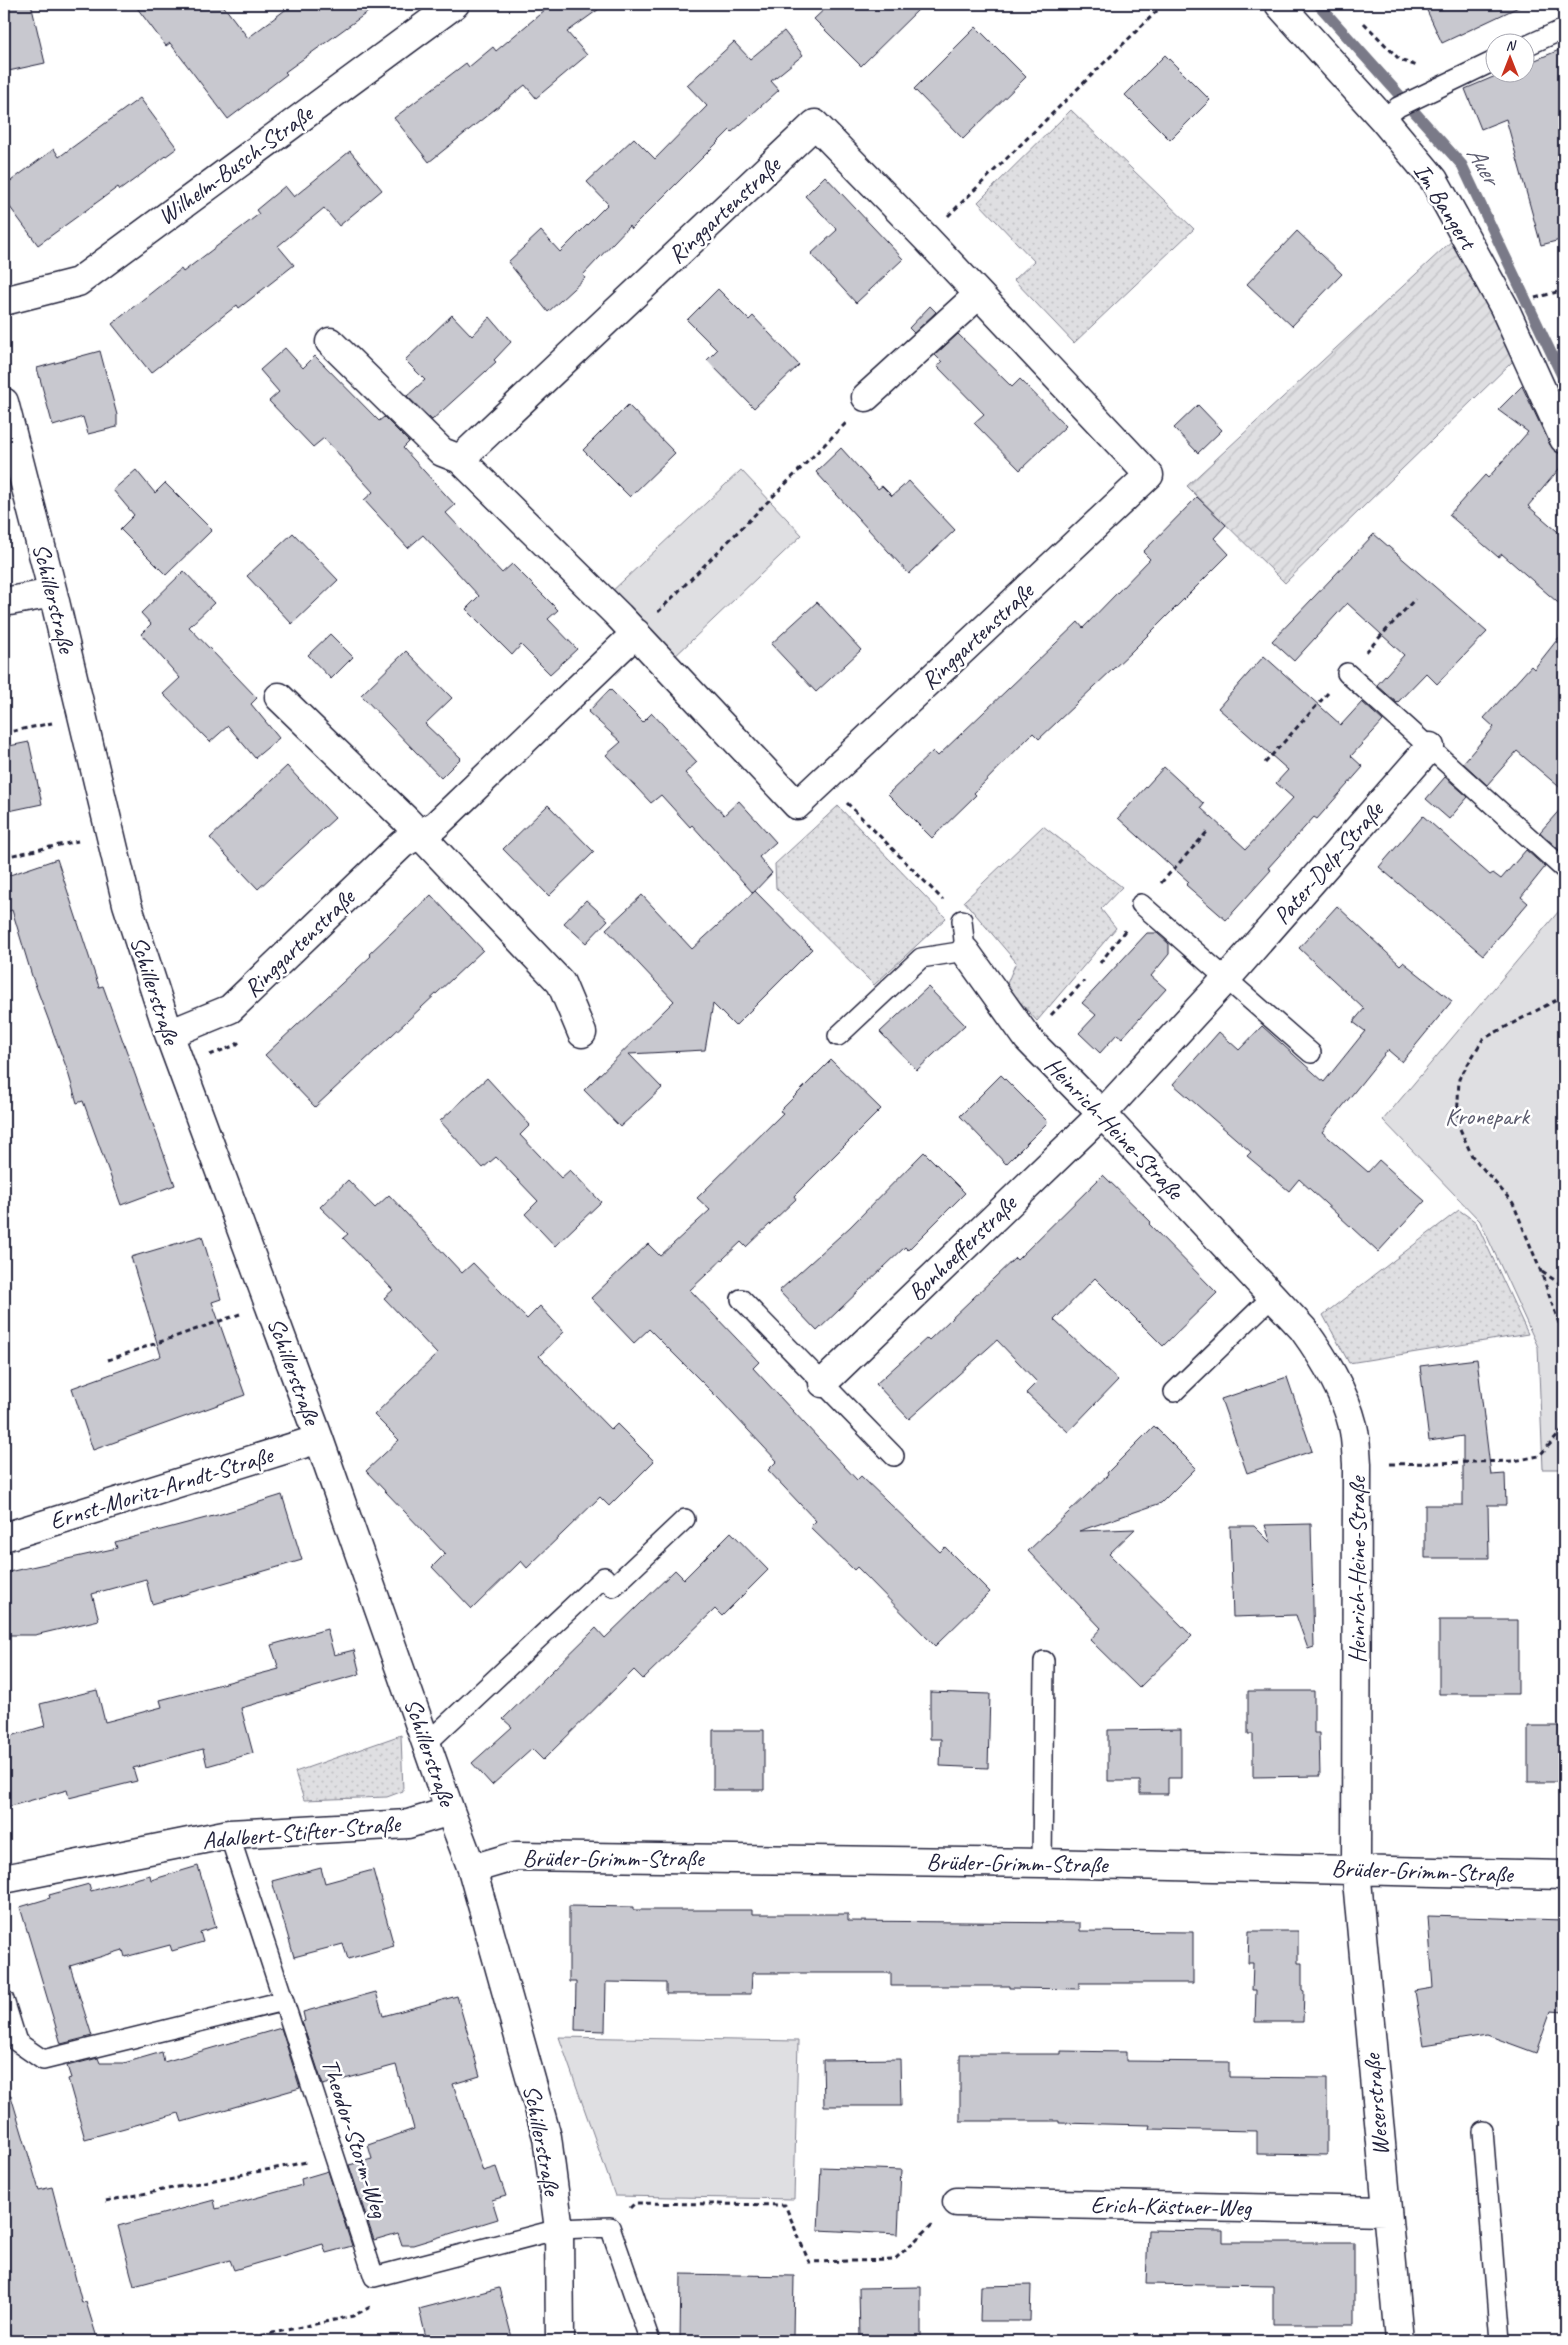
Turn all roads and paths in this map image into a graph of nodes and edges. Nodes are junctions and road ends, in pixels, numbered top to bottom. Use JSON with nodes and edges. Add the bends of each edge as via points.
{"nodes":[{"id":1,"x":455,"y":4,"type":"edge"},
{"id":2,"x":1164,"y":4,"type":"edge"},
{"id":3,"x":1279,"y":4,"type":"edge"},
{"id":4,"x":1364,"y":24,"type":"dead end"},
{"id":5,"x":1564,"y":29,"type":"edge"},
{"id":6,"x":1536,"y":42,"type":"edge"},
{"id":7,"x":1486,"y":65,"type":"edge"},
{"id":8,"x":1449,"y":82,"type":"junction"},
{"id":9,"x":1390,"y":113,"type":"junction"},
{"id":10,"x":926,"y":238,"type":"junction"},
{"id":11,"x":1564,"y":290,"type":"edge"},
{"id":12,"x":978,"y":296,"type":"junction"},
{"id":13,"x":1534,"y":298,"type":"dead end"},
{"id":14,"x":4,"y":301,"type":"edge"},
{"id":15,"x":330,"y":342,"type":"dead end"},
{"id":16,"x":866,"y":397,"type":"joint"},
{"id":17,"x":4,"y":402,"type":"edge"},
{"id":18,"x":1564,"y":439,"type":"edge"},
{"id":19,"x":460,"y":459,"type":"junction"},
{"id":20,"x":53,"y":593,"type":"junction"},
{"id":21,"x":4,"y":602,"type":"edge"},
{"id":22,"x":636,"y":633,"type":"junction"},
{"id":23,"x":1347,"y":673,"type":"dead end"},
{"id":24,"x":279,"y":697,"type":"dead end"},
{"id":25,"x":83,"y":718,"type":"junction"},
{"id":26,"x":4,"y":733,"type":"edge"},
{"id":27,"x":1430,"y":747,"type":"junction"},
{"id":28,"x":824,"y":779,"type":"junction"},
{"id":29,"x":419,"y":834,"type":"junction"},
{"id":30,"x":111,"y":835,"type":"junction"},
{"id":31,"x":4,"y":857,"type":"edge"},
{"id":32,"x":1564,"y":869,"type":"edge"},
{"id":33,"x":1141,"y":904,"type":"dead end"},
{"id":34,"x":962,"y":920,"type":"joint"},
{"id":35,"x":965,"y":951,"type":"junction"},
{"id":36,"x":1226,"y":978,"type":"junction"},
{"id":37,"x":1084,"y":981,"type":"dead end"},
{"id":38,"x":1564,"y":996,"type":"edge"},
{"id":39,"x":582,"y":1033,"type":"dead end"},
{"id":40,"x":169,"y":1034,"type":"junction"},
{"id":41,"x":838,"y":1036,"type":"dead end"},
{"id":42,"x":1028,"y":1039,"type":"junction"},
{"id":43,"x":1310,"y":1053,"type":"dead end"},
{"id":44,"x":1102,"y":1114,"type":"junction"},
{"id":45,"x":1541,"y":1272,"type":"junction"},
{"id":46,"x":1564,"y":1286,"type":"edge"},
{"id":47,"x":1273,"y":1296,"type":"junction"},
{"id":48,"x":741,"y":1299,"type":"dead end"},
{"id":49,"x":269,"y":1304,"type":"junction"},
{"id":50,"x":1564,"y":1338,"type":"edge"},
{"id":51,"x":108,"y":1360,"type":"dead end"},
{"id":52,"x":823,"y":1383,"type":"junction"},
{"id":53,"x":1174,"y":1392,"type":"dead end"},
{"id":54,"x":1564,"y":1429,"type":"edge"},
{"id":55,"x":319,"y":1439,"type":"junction"},
{"id":56,"x":894,"y":1456,"type":"dead end"},
{"id":57,"x":1357,"y":1464,"type":"junction"},
{"id":58,"x":686,"y":1519,"type":"dead end"},
{"id":59,"x":4,"y":1536,"type":"edge"},
{"id":60,"x":1044,"y":1661,"type":"dead end"},
{"id":61,"x":427,"y":1743,"type":"junction"},
{"id":62,"x":450,"y":1811,"type":"junction"},
{"id":63,"x":229,"y":1834,"type":"junction"},
{"id":64,"x":1042,"y":1863,"type":"junction"},
{"id":65,"x":472,"y":1869,"type":"junction"},
{"id":66,"x":1356,"y":1869,"type":"junction"},
{"id":67,"x":1564,"y":1875,"type":"edge"},
{"id":68,"x":4,"y":1880,"type":"edge"},
{"id":69,"x":4,"y":2000,"type":"edge"},
{"id":70,"x":284,"y":2001,"type":"junction"},
{"id":71,"x":1483,"y":2131,"type":"dead end"},
{"id":72,"x":334,"y":2156,"type":"junction"},
{"id":73,"x":106,"y":2201,"type":"dead end"},
{"id":74,"x":957,"y":2202,"type":"joint"},
{"id":75,"x":1386,"y":2211,"type":"junction"},
{"id":76,"x":610,"y":2227,"type":"junction"},
{"id":77,"x":558,"y":2229,"type":"junction"},
{"id":78,"x":391,"y":2271,"type":"junction"},
{"id":79,"x":236,"y":2341,"type":"edge"},
{"id":80,"x":560,"y":2341,"type":"edge"},
{"id":81,"x":650,"y":2341,"type":"edge"},
{"id":82,"x":1399,"y":2341,"type":"edge"},
{"id":83,"x":1500,"y":2341,"type":"edge"}],
"edges":[{"from":1,"to":14,"type":"street","name":"Wilhelm-Busch-Straße","via":[[78,282]]},
{"from":2,"to":10,"type":"path"},
{"from":3,"to":9,"type":"street","name":"Im Bangert"},
{"from":4,"to":8,"type":"path","via":[[1400,60],[1419,67],[1438,64]]},
{"from":5,"to":6,"type":"lane"},
{"from":7,"to":8,"type":"lane"},
{"from":8,"to":9,"type":"lane"},
{"from":9,"to":18,"type":"street","name":"Im Bangert","via":[[1434,180],[1504,307]]},
{"from":10,"to":12,"type":"street","name":"Ringgartenstraße"},
{"from":10,"to":19,"type":"street","name":"Ringgartenstraße","via":[[816,124]]},
{"from":11,"to":13,"type":"path"},
{"from":12,"to":16,"type":"street"},
{"from":12,"to":28,"type":"street","name":"Ringgartenstraße","via":[[1149,475]]},
{"from":15,"to":19,"type":"street","name":"Ringgartenstraße","via":[[442,452]]},
{"from":16,"to":22,"type":"path","via":[[840,431]]},
{"from":17,"to":20,"type":"street","name":"Schillerstraße"},
{"from":19,"to":22,"type":"street","name":"Ringgartenstraße"},
{"from":20,"to":21,"type":"street"},
{"from":20,"to":25,"type":"street","name":"Schillerstraße"},
{"from":22,"to":28,"type":"street","name":"Ringgartenstraße","via":[[797,804]]},
{"from":22,"to":29,"type":"street","name":"Ringgartenstraße","via":[[436,825]]},
{"from":23,"to":27,"type":"lane"},
{"from":24,"to":29,"type":"street"},
{"from":25,"to":26,"type":"path"},
{"from":25,"to":30,"type":"street","name":"Schillerstraße"},
{"from":27,"to":32,"type":"lane"},
{"from":27,"to":36,"type":"street","name":"Pater-Delp-Straße"},
{"from":28,"to":34,"type":"path"},
{"from":29,"to":39,"type":"street","via":[[561,983]]},
{"from":29,"to":40,"type":"street","name":"Ringgartenstraße","via":[[402,844],[230,1009]]},
{"from":30,"to":31,"type":"path"},
{"from":30,"to":40,"type":"street","name":"Schillerstraße","via":[[127,904]]},
{"from":33,"to":36,"type":"lane"},
{"from":34,"to":35,"type":"lane"},
{"from":35,"to":41,"type":"lane","via":[[921,958]]},
{"from":35,"to":42,"type":"street","name":"Heinrich-Heine-Straße"},
{"from":36,"to":43,"type":"lane"},
{"from":36,"to":44,"type":"street","name":"Pater-Delp-Straße"},
{"from":37,"to":42,"type":"path"},
{"from":38,"to":45,"type":"path","via":[[1484,1039],[1459,1079],[1457,1122],[1472,1156],[1513,1203]]},
{"from":40,"to":49,"type":"street","name":"Schillerstraße"},
{"from":42,"to":44,"type":"street","name":"Heinrich-Heine-Straße"},
{"from":44,"to":47,"type":"street","name":"Heinrich-Heine-Straße"},
{"from":44,"to":52,"type":"street","name":"Bonhoefferstraße"},
{"from":45,"to":46,"type":"path"},
{"from":45,"to":50,"type":"path"},
{"from":47,"to":53,"type":"lane"},
{"from":47,"to":57,"type":"street","name":"Heinrich-Heine-Straße","via":[[1326,1360],[1353,1426]]},
{"from":48,"to":52,"type":"lane"},
{"from":49,"to":51,"type":"path"},
{"from":49,"to":55,"type":"street","name":"Schillerstraße"},
{"from":52,"to":56,"type":"lane"},
{"from":54,"to":57,"type":"path","via":[[1540,1456],[1514,1461]]},
{"from":55,"to":59,"type":"street","name":"Ernst-Moritz-Arndt-Straße"},
{"from":55,"to":61,"type":"street","name":"Schillerstraße"},
{"from":57,"to":66,"type":"street","name":"Heinrich-Heine-Straße"},
{"from":58,"to":61,"type":"lane","via":[[613,1587],[604,1577]]},
{"from":60,"to":64,"type":"lane"},
{"from":61,"to":62,"type":"street","name":"Schillerstraße"},
{"from":62,"to":63,"type":"street","name":"Adalbert-Stifter-Straße","via":[[408,1824]]},
{"from":62,"to":65,"type":"street","name":"Schillerstraße"},
{"from":63,"to":68,"type":"street","name":"Adalbert-Stifter-Straße"},
{"from":63,"to":70,"type":"lane","name":"Theodor-Storm-Weg"},
{"from":64,"to":65,"type":"street","name":"Brüder-Grimm-Straße","via":[[516,1856]]},
{"from":64,"to":66,"type":"street","name":"Brüder-Grimm-Straße"},
{"from":65,"to":77,"type":"street","name":"Schillerstraße","via":[[547,2137]]},
{"from":66,"to":67,"type":"street","name":"Brüder-Grimm-Straße"},
{"from":66,"to":75,"type":"street","name":"Weserstraße"},
{"from":69,"to":70,"type":"lane","via":[[17,2042],[43,2060]]},
{"from":70,"to":72,"type":"lane","name":"Theodor-Storm-Weg"},
{"from":71,"to":83,"type":"lane"},
{"from":72,"to":73,"type":"path"},
{"from":72,"to":78,"type":"lane","name":"Theodor-Storm-Weg","via":[[374,2277]]},
{"from":74,"to":75,"type":"street","name":"Erich-Kästner-Weg"},
{"from":74,"to":76,"type":"path","via":[[894,2260],[809,2262],[785,2205],[635,2203]]},
{"from":75,"to":82,"type":"street","name":"Weserstraße"},
{"from":76,"to":77,"type":"lane","name":"Theodor-Storm-Weg"},
{"from":76,"to":81,"type":"lane"},
{"from":77,"to":78,"type":"lane","name":"Theodor-Storm-Weg"},
{"from":77,"to":80,"type":"street","name":"Schillerstraße"},
{"from":78,"to":79,"type":"path","via":[[384,2300],[353,2316]]}]}
